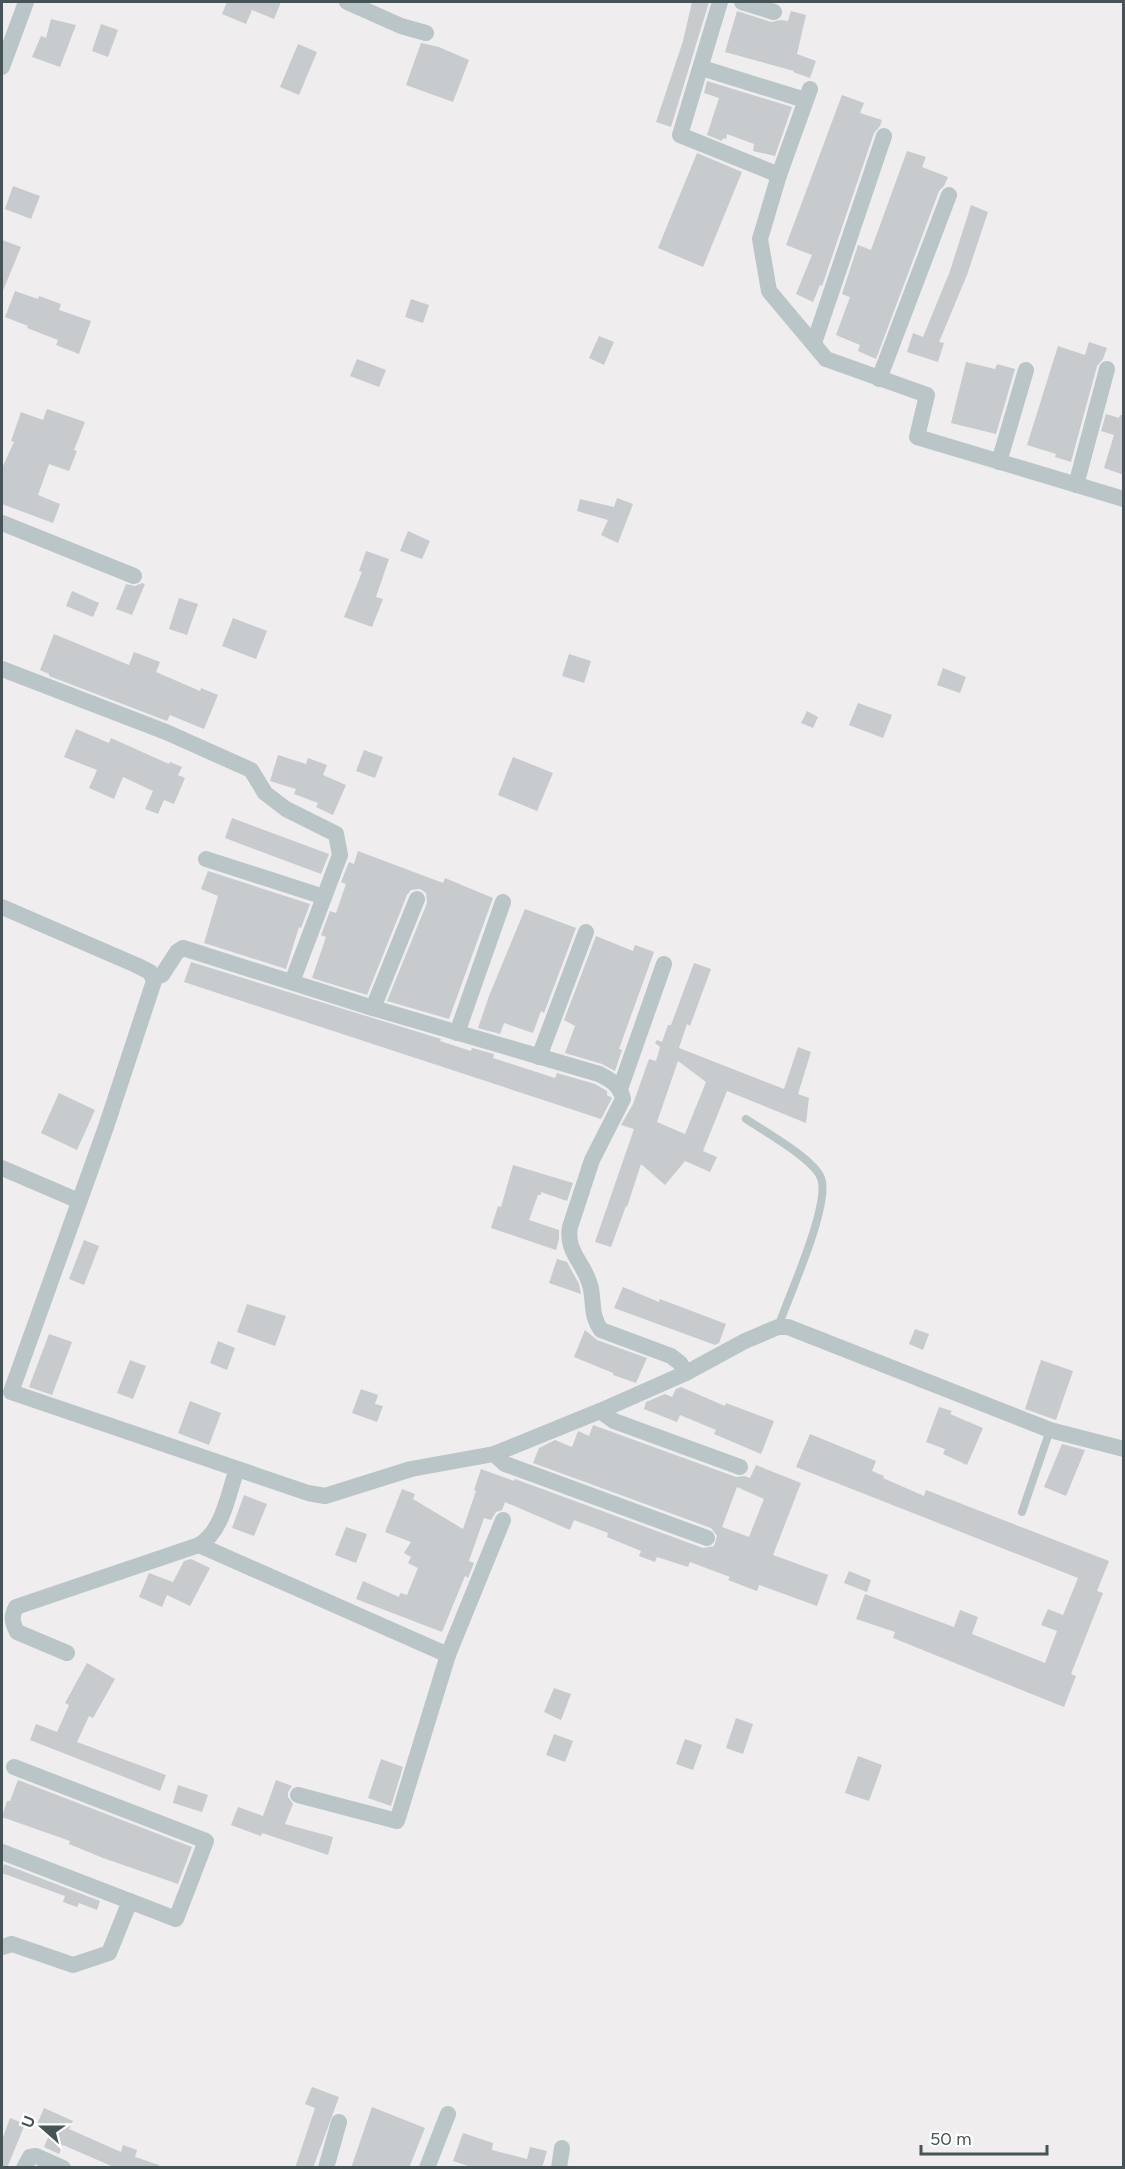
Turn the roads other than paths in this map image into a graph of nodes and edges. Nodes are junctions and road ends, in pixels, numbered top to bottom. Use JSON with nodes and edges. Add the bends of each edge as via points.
{"nodes":[{"id":1,"x":26,"y":2,"type":"edge"},
{"id":2,"x":346,"y":2,"type":"edge"},
{"id":3,"x":720,"y":2,"type":"edge"},
{"id":4,"x":742,"y":2,"type":"edge"},
{"id":5,"x":774,"y":12,"type":"dead end"},
{"id":6,"x":426,"y":33,"type":"dead end"},
{"id":7,"x":2,"y":67,"type":"edge"},
{"id":8,"x":702,"y":68,"type":"junction"},
{"id":9,"x":884,"y":136,"type":"dead end"},
{"id":10,"x":779,"y":175,"type":"junction"},
{"id":11,"x":949,"y":195,"type":"dead end"},
{"id":12,"x":814,"y":344,"type":"junction"},
{"id":13,"x":1107,"y":369,"type":"dead end"},
{"id":14,"x":1026,"y":370,"type":"dead end"},
{"id":15,"x":879,"y":379,"type":"junction"},
{"id":16,"x":999,"y":462,"type":"junction"},
{"id":17,"x":1076,"y":484,"type":"junction"},
{"id":18,"x":1124,"y":499,"type":"edge"},
{"id":19,"x":2,"y":524,"type":"edge"},
{"id":20,"x":134,"y":576,"type":"dead end"},
{"id":21,"x":2,"y":669,"type":"edge"},
{"id":22,"x":206,"y":859,"type":"dead end"},
{"id":23,"x":324,"y":897,"type":"junction"},
{"id":24,"x":417,"y":899,"type":"dead end"},
{"id":25,"x":503,"y":902,"type":"dead end"},
{"id":26,"x":2,"y":907,"type":"edge"},
{"id":27,"x":586,"y":932,"type":"dead end"},
{"id":28,"x":664,"y":964,"type":"dead end"},
{"id":29,"x":154,"y":977,"type":"junction"},
{"id":30,"x":292,"y":982,"type":"junction"},
{"id":31,"x":373,"y":1008,"type":"junction"},
{"id":32,"x":457,"y":1033,"type":"junction"},
{"id":33,"x":539,"y":1057,"type":"junction"},
{"id":34,"x":620,"y":1089,"type":"junction"},
{"id":35,"x":746,"y":1119,"type":"dead end"},
{"id":36,"x":2,"y":1168,"type":"edge"},
{"id":37,"x":79,"y":1201,"type":"junction"},
{"id":38,"x":778,"y":1327,"type":"junction"},
{"id":39,"x":686,"y":1373,"type":"junction"},
{"id":40,"x":600,"y":1411,"type":"junction"},
{"id":41,"x":1050,"y":1430,"type":"junction"},
{"id":42,"x":1124,"y":1449,"type":"edge"},
{"id":43,"x":494,"y":1454,"type":"junction"},
{"id":44,"x":740,"y":1467,"type":"dead end"},
{"id":45,"x":237,"y":1469,"type":"junction"},
{"id":46,"x":1022,"y":1512,"type":"dead end"},
{"id":47,"x":503,"y":1520,"type":"dead end"},
{"id":48,"x":707,"y":1538,"type":"dead end"},
{"id":49,"x":199,"y":1545,"type":"junction"},
{"id":50,"x":67,"y":1653,"type":"dead end"},
{"id":51,"x":448,"y":1655,"type":"junction"},
{"id":52,"x":14,"y":1767,"type":"dead end"},
{"id":53,"x":298,"y":1795,"type":"dead end"},
{"id":54,"x":2,"y":1852,"type":"edge"},
{"id":55,"x":130,"y":1901,"type":"junction"},
{"id":56,"x":2,"y":1947,"type":"edge"},
{"id":57,"x":448,"y":2114,"type":"dead end"},
{"id":58,"x":339,"y":2122,"type":"dead end"},
{"id":59,"x":562,"y":2148,"type":"dead end"},
{"id":60,"x":432,"y":2167,"type":"edge"},
{"id":61,"x":24,"y":2168,"type":"edge"},
{"id":62,"x":63,"y":2168,"type":"edge"},
{"id":63,"x":326,"y":2168,"type":"edge"},
{"id":64,"x":559,"y":2168,"type":"edge"}],
"edges":[{"from":1,"to":7,"type":"street"},
{"from":2,"to":6,"type":"street"},
{"from":3,"to":8,"type":"street"},
{"from":4,"to":5,"type":"street"},
{"from":8,"to":10,"type":"street","via":[[681,135]]},
{"from":8,"to":10,"type":"street","via":[[808,94]]},
{"from":9,"to":12,"type":"street"},
{"from":10,"to":12,"type":"street","via":[[760,239],[769,291]]},
{"from":11,"to":15,"type":"street"},
{"from":12,"to":15,"type":"street","via":[[826,359]]},
{"from":13,"to":17,"type":"street"},
{"from":14,"to":16,"type":"street"},
{"from":15,"to":16,"type":"street","via":[[927,395],[917,437]]},
{"from":16,"to":17,"type":"street"},
{"from":17,"to":18,"type":"street"},
{"from":19,"to":20,"type":"street"},
{"from":21,"to":23,"type":"street","via":[[166,732],[251,770],[265,793],[286,809],[336,834],[340,855]]},
{"from":22,"to":23,"type":"street"},
{"from":23,"to":30,"type":"street"},
{"from":24,"to":31,"type":"street"},
{"from":25,"to":32,"type":"street"},
{"from":26,"to":29,"type":"street","via":[[136,965]]},
{"from":27,"to":33,"type":"street"},
{"from":28,"to":34,"type":"street"},
{"from":29,"to":30,"type":"street","via":[[162,975],[183,948]]},
{"from":29,"to":37,"type":"street"},
{"from":30,"to":31,"type":"street"},
{"from":31,"to":32,"type":"street"},
{"from":32,"to":33,"type":"street"},
{"from":33,"to":34,"type":"street","via":[[599,1074]]},
{"from":34,"to":39,"type":"street","via":[[623,1098],[592,1160],[570,1227],[569,1245],[586,1270],[595,1322],[601,1330],[671,1356]]},
{"from":35,"to":38,"type":"lane","via":[[802,1156],[821,1176],[824,1193]]},
{"from":36,"to":37,"type":"street"},
{"from":37,"to":45,"type":"street","via":[[11,1392]]},
{"from":38,"to":39,"type":"street"},
{"from":38,"to":41,"type":"street","via":[[798,1330]]},
{"from":39,"to":40,"type":"street"},
{"from":40,"to":43,"type":"street"},
{"from":40,"to":44,"type":"street","via":[[614,1421]]},
{"from":41,"to":42,"type":"street"},
{"from":41,"to":46,"type":"lane"},
{"from":43,"to":45,"type":"street","via":[[411,1469],[325,1496]]},
{"from":43,"to":48,"type":"street","via":[[505,1464]]},
{"from":45,"to":49,"type":"street","via":[[217,1527]]},
{"from":47,"to":51,"type":"street"},
{"from":49,"to":50,"type":"street","via":[[16,1607],[12,1615],[16,1632]]},
{"from":49,"to":51,"type":"street"},
{"from":51,"to":53,"type":"street","via":[[397,1821]]},
{"from":52,"to":55,"type":"street","via":[[206,1841],[176,1919]]},
{"from":54,"to":55,"type":"street"},
{"from":55,"to":56,"type":"street","via":[[109,1953],[73,1965],[12,1944]]},
{"from":57,"to":60,"type":"street"},
{"from":58,"to":63,"type":"street"},
{"from":59,"to":64,"type":"street"},
{"from":61,"to":62,"type":"street","via":[[30,2157],[36,2156]]}]}
